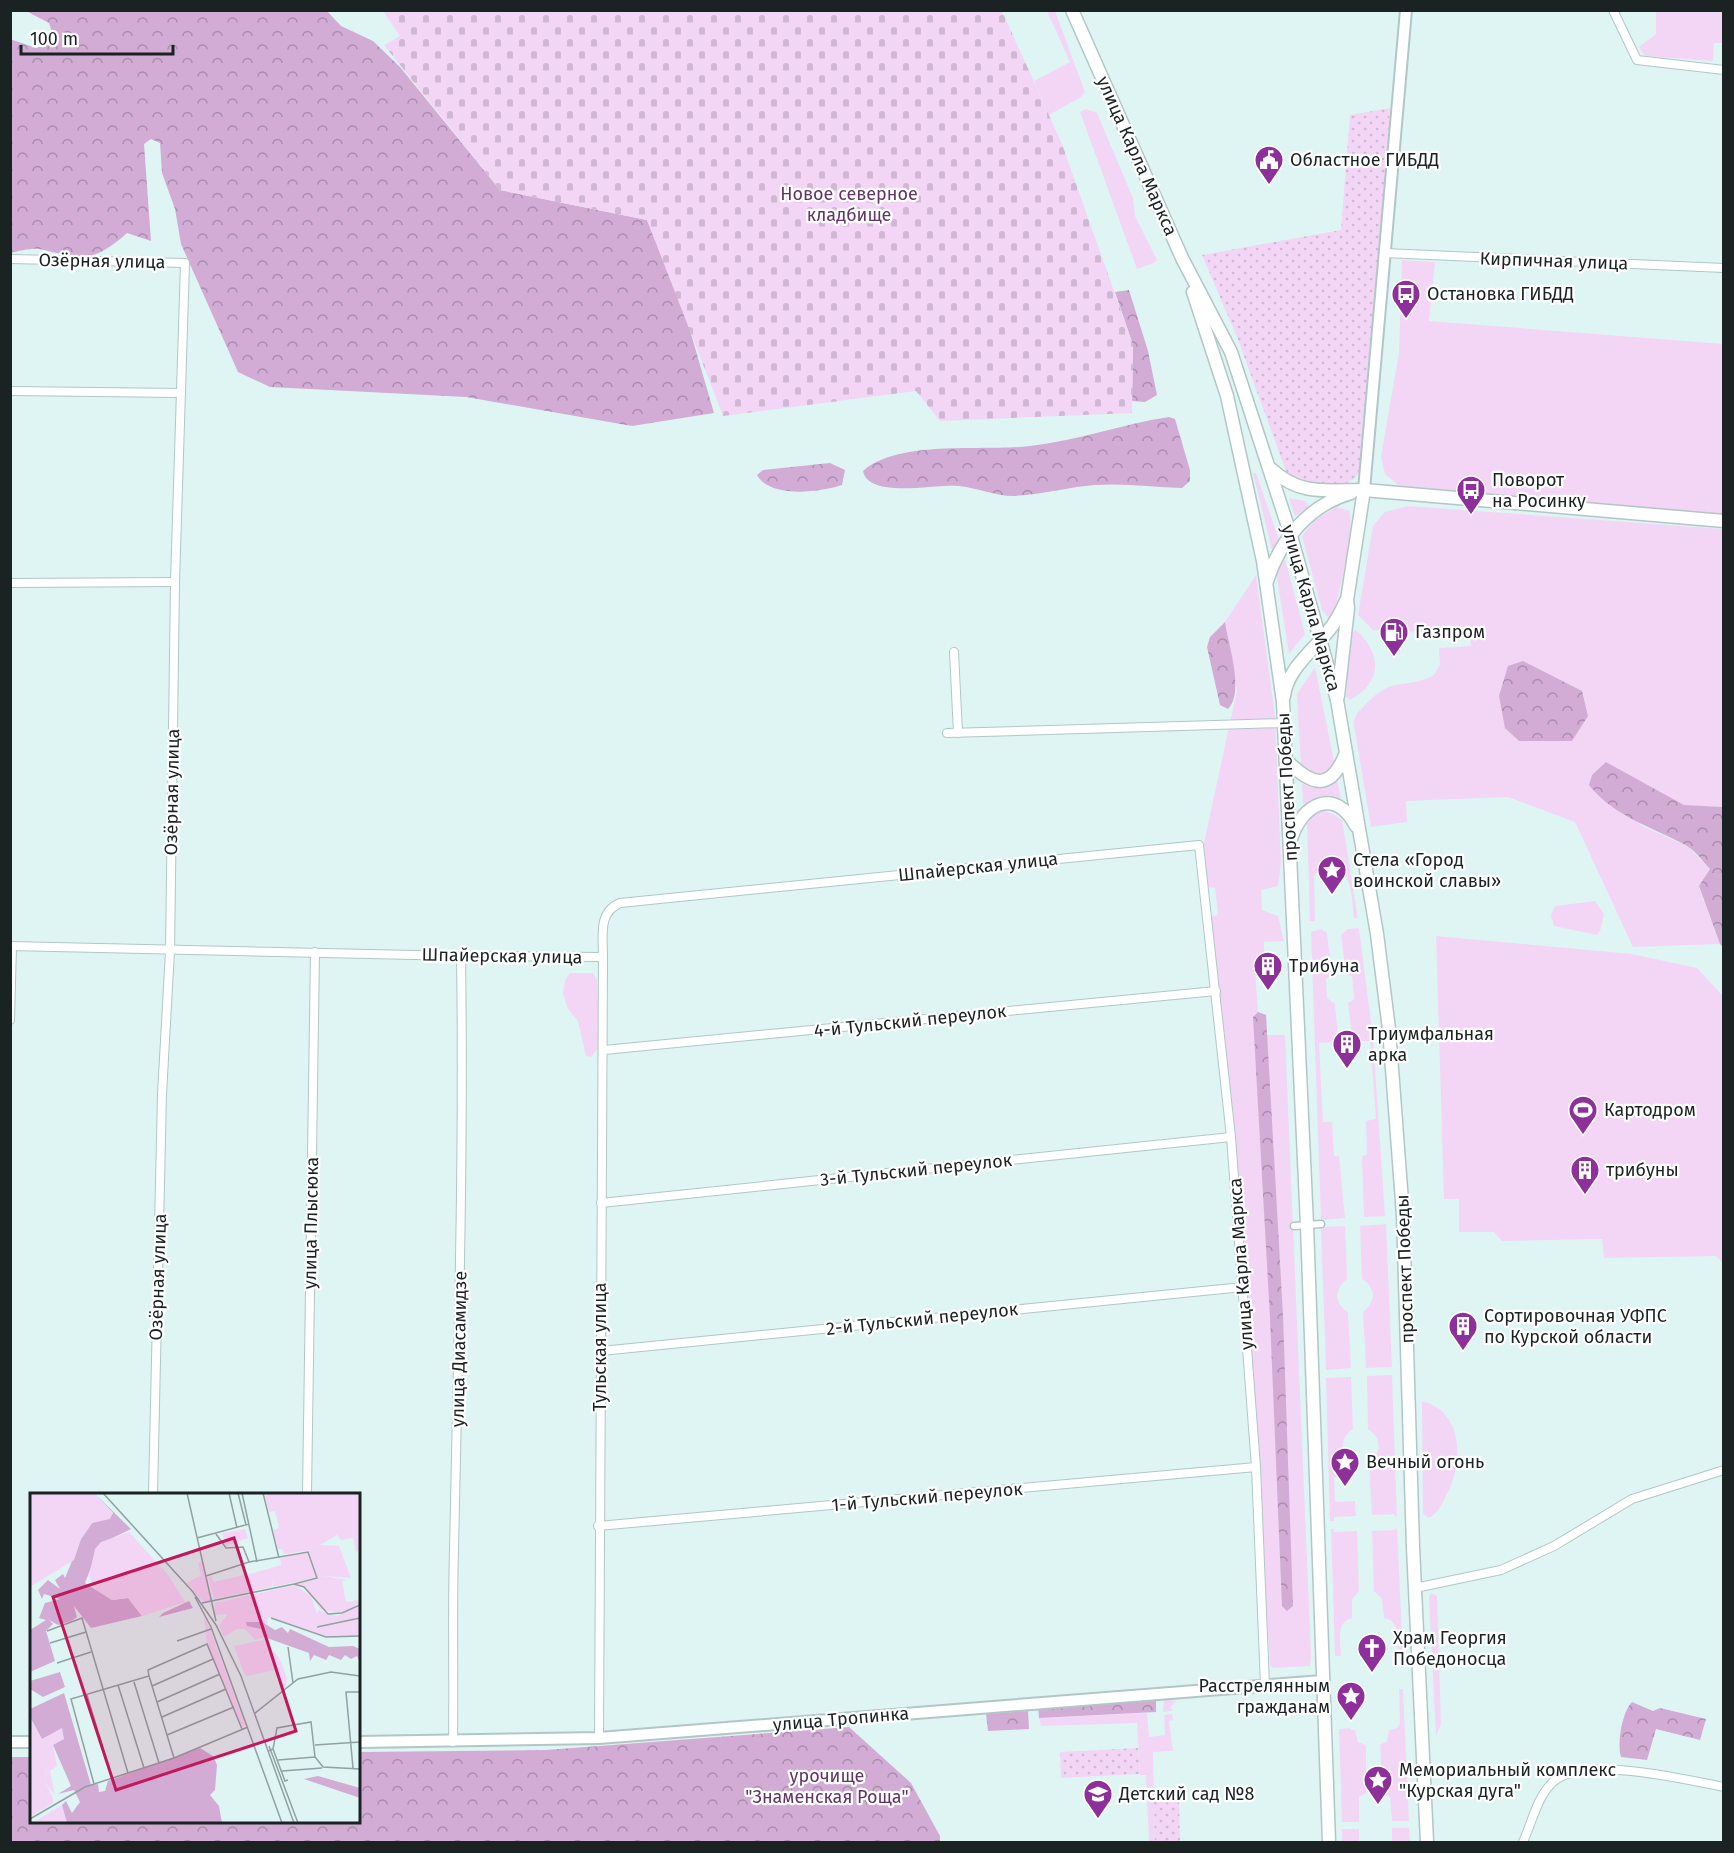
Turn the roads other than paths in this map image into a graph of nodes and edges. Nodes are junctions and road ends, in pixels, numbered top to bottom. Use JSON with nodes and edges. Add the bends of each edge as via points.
{"nodes":[{"id":1,"x":1072,"y":10,"type":"edge"},
{"id":2,"x":1406,"y":10,"type":"edge"},
{"id":3,"x":1613,"y":10,"type":"edge"},
{"id":4,"x":1724,"y":70,"type":"edge"},
{"id":5,"x":1385,"y":254,"type":"junction"},
{"id":6,"x":1182,"y":258,"type":"junction"},
{"id":7,"x":10,"y":259,"type":"edge"},
{"id":8,"x":1724,"y":268,"type":"edge"},
{"id":9,"x":10,"y":391,"type":"edge"},
{"id":10,"x":181,"y":393,"type":"junction"},
{"id":11,"x":1270,"y":468,"type":"junction"},
{"id":12,"x":1364,"y":490,"type":"junction"},
{"id":13,"x":1724,"y":521,"type":"edge"},
{"id":14,"x":1291,"y":536,"type":"junction"},
{"id":15,"x":176,"y":582,"type":"junction"},
{"id":16,"x":1267,"y":582,"type":"junction"},
{"id":17,"x":10,"y":583,"type":"edge"},
{"id":18,"x":1347,"y":600,"type":"junction"},
{"id":19,"x":1319,"y":640,"type":"junction"},
{"id":20,"x":954,"y":652,"type":"dead end"},
{"id":21,"x":1337,"y":700,"type":"junction"},
{"id":22,"x":1283,"y":702,"type":"junction"},
{"id":23,"x":1284,"y":723,"type":"junction"},
{"id":24,"x":947,"y":733,"type":"dead end"},
{"id":25,"x":958,"y":733,"type":"junction"},
{"id":26,"x":1346,"y":753,"type":"junction"},
{"id":27,"x":1286,"y":760,"type":"junction"},
{"id":28,"x":1361,"y":835,"type":"junction"},
{"id":29,"x":1289,"y":843,"type":"junction"},
{"id":30,"x":1199,"y":845,"type":"joint"},
{"id":31,"x":11,"y":946,"type":"edge"},
{"id":32,"x":170,"y":951,"type":"junction"},
{"id":33,"x":315,"y":952,"type":"junction"},
{"id":34,"x":461,"y":956,"type":"junction"},
{"id":35,"x":603,"y":957,"type":"junction"},
{"id":36,"x":1216,"y":991,"type":"junction"},
{"id":37,"x":10,"y":1020,"type":"edge"},
{"id":38,"x":604,"y":1050,"type":"junction"},
{"id":39,"x":1231,"y":1137,"type":"junction"},
{"id":40,"x":601,"y":1203,"type":"junction"},
{"id":41,"x":1321,"y":1224,"type":"dead end"},
{"id":42,"x":1294,"y":1226,"type":"dead end"},
{"id":43,"x":1307,"y":1226,"type":"junction"},
{"id":44,"x":1243,"y":1287,"type":"junction"},
{"id":45,"x":601,"y":1351,"type":"junction"},
{"id":46,"x":1256,"y":1467,"type":"junction"},
{"id":47,"x":1724,"y":1470,"type":"edge"},
{"id":48,"x":153,"y":1493,"type":"edge"},
{"id":49,"x":307,"y":1493,"type":"edge"},
{"id":50,"x":598,"y":1526,"type":"junction"},
{"id":51,"x":1415,"y":1588,"type":"junction"},
{"id":52,"x":1322,"y":1681,"type":"junction"},
{"id":53,"x":1266,"y":1685,"type":"junction"},
{"id":54,"x":599,"y":1738,"type":"junction"},
{"id":55,"x":10,"y":1742,"type":"edge"},
{"id":56,"x":30,"y":1742,"type":"edge"},
{"id":57,"x":360,"y":1742,"type":"edge"},
{"id":58,"x":453,"y":1742,"type":"junction"},
{"id":59,"x":1724,"y":1787,"type":"edge"},
{"id":60,"x":1329,"y":1842,"type":"edge"},
{"id":61,"x":1427,"y":1842,"type":"edge"},
{"id":62,"x":1523,"y":1842,"type":"edge"}],
"edges":[{"from":1,"to":6,"type":"main road","name":"улица Карла Маркса"},
{"from":2,"to":5,"type":"main road","name":"улица Карла Маркса"},
{"from":3,"to":4,"type":"street","via":[[1637,60]]},
{"from":5,"to":8,"type":"street","name":"Кирпичная улица"},
{"from":5,"to":12,"type":"main road","name":"улица Карла Маркса"},
{"from":6,"to":11,"type":"main road","name":"улица Карла Маркса","via":[[1231,352]]},
{"from":6,"to":16,"type":"main road","name":"проспект Победы","via":[[1227,396]]},
{"from":7,"to":10,"type":"street","name":"Озёрная улица","via":[[185,263]]},
{"from":9,"to":10,"type":"street"},
{"from":10,"to":15,"type":"street","name":"Озёрная улица"},
{"from":11,"to":12,"type":"main road","via":[[1296,487],[1314,491]]},
{"from":11,"to":14,"type":"main road","name":"улица Карла Маркса"},
{"from":12,"to":13,"type":"main road"},
{"from":12,"to":14,"type":"main road","via":[[1325,503],[1301,522]]},
{"from":12,"to":18,"type":"main road","name":"улица Карла Маркса"},
{"from":14,"to":16,"type":"main road"},
{"from":14,"to":19,"type":"main road","name":"улица Карла Маркса"},
{"from":15,"to":17,"type":"street"},
{"from":15,"to":32,"type":"street","name":"Озёрная улица"},
{"from":16,"to":22,"type":"main road","name":"проспект Победы"},
{"from":18,"to":19,"type":"main road"},
{"from":18,"to":21,"type":"main road","name":"улица Карла Маркса"},
{"from":19,"to":21,"type":"main road","name":"улица Карла Маркса"},
{"from":19,"to":22,"type":"main road","via":[[1288,681]]},
{"from":20,"to":25,"type":"street"},
{"from":21,"to":26,"type":"main road","name":"проспект Победы"},
{"from":22,"to":23,"type":"main road","name":"проспект Победы"},
{"from":23,"to":25,"type":"street"},
{"from":23,"to":27,"type":"main road","name":"проспект Победы"},
{"from":24,"to":25,"type":"street"},
{"from":26,"to":27,"type":"main road","via":[[1334,774],[1323,781],[1309,780]]},
{"from":26,"to":28,"type":"main road","name":"проспект Победы"},
{"from":27,"to":29,"type":"main road","name":"проспект Победы"},
{"from":28,"to":29,"type":"main road","via":[[1343,808],[1325,803],[1306,810]]},
{"from":28,"to":51,"type":"main road","name":"проспект Победы","via":[[1389,1029],[1403,1204]]},
{"from":29,"to":43,"type":"main road","name":"проспект Победы"},
{"from":30,"to":35,"type":"street","name":"Шпайерская улица","via":[[620,903],[606,913],[603,922]]},
{"from":30,"to":36,"type":"street","name":"улица Карла Маркса"},
{"from":31,"to":32,"type":"street","name":"Шпайерская улица"},
{"from":31,"to":37,"type":"street"},
{"from":32,"to":33,"type":"street","name":"Шпайерская улица"},
{"from":32,"to":48,"type":"street","name":"Озёрная улица","via":[[162,1094]]},
{"from":33,"to":34,"type":"street","name":"Шпайерская улица"},
{"from":33,"to":49,"type":"street","name":"улица Плысюка"},
{"from":34,"to":35,"type":"street","name":"Шпайерская улица"},
{"from":34,"to":58,"type":"street","name":"улица Диасамидзе","via":[[463,1109]]},
{"from":35,"to":38,"type":"street","name":"Тульская улица"},
{"from":36,"to":38,"type":"street","name":"4-й Тульский переулок"},
{"from":36,"to":39,"type":"street","name":"улица Карла Маркса"},
{"from":38,"to":40,"type":"street","name":"Тульская улица"},
{"from":39,"to":40,"type":"street","name":"3-й Тульский переулок"},
{"from":39,"to":44,"type":"street","name":"улица Карла Маркса"},
{"from":40,"to":45,"type":"street","name":"Тульская улица"},
{"from":41,"to":43,"type":"street"},
{"from":42,"to":43,"type":"street"},
{"from":43,"to":52,"type":"main road","name":"проспект Победы"},
{"from":44,"to":45,"type":"street","name":"2-й Тульский переулок"},
{"from":44,"to":46,"type":"street","name":"улица Карла Маркса"},
{"from":45,"to":50,"type":"street","name":"Тульская улица"},
{"from":46,"to":50,"type":"street","name":"1-й Тульский переулок"},
{"from":46,"to":53,"type":"street","name":"улица Карла Маркса"},
{"from":47,"to":51,"type":"street","via":[[1632,1499],[1554,1546],[1501,1570]]},
{"from":50,"to":54,"type":"street","name":"Тульская улица"},
{"from":51,"to":61,"type":"main road","name":"проспект Победы"},
{"from":52,"to":53,"type":"main road","name":"улица Тропинка"},
{"from":52,"to":60,"type":"main road","name":"проспект Победы"},
{"from":53,"to":54,"type":"main road","name":"улица Тропинка"},
{"from":54,"to":58,"type":"main road","name":"улица Тропинка"},
{"from":55,"to":56,"type":"main road"},
{"from":57,"to":58,"type":"main road","name":"улица Тропинка"},
{"from":59,"to":62,"type":"street","via":[[1640,1770],[1573,1773],[1550,1784]]}]}
